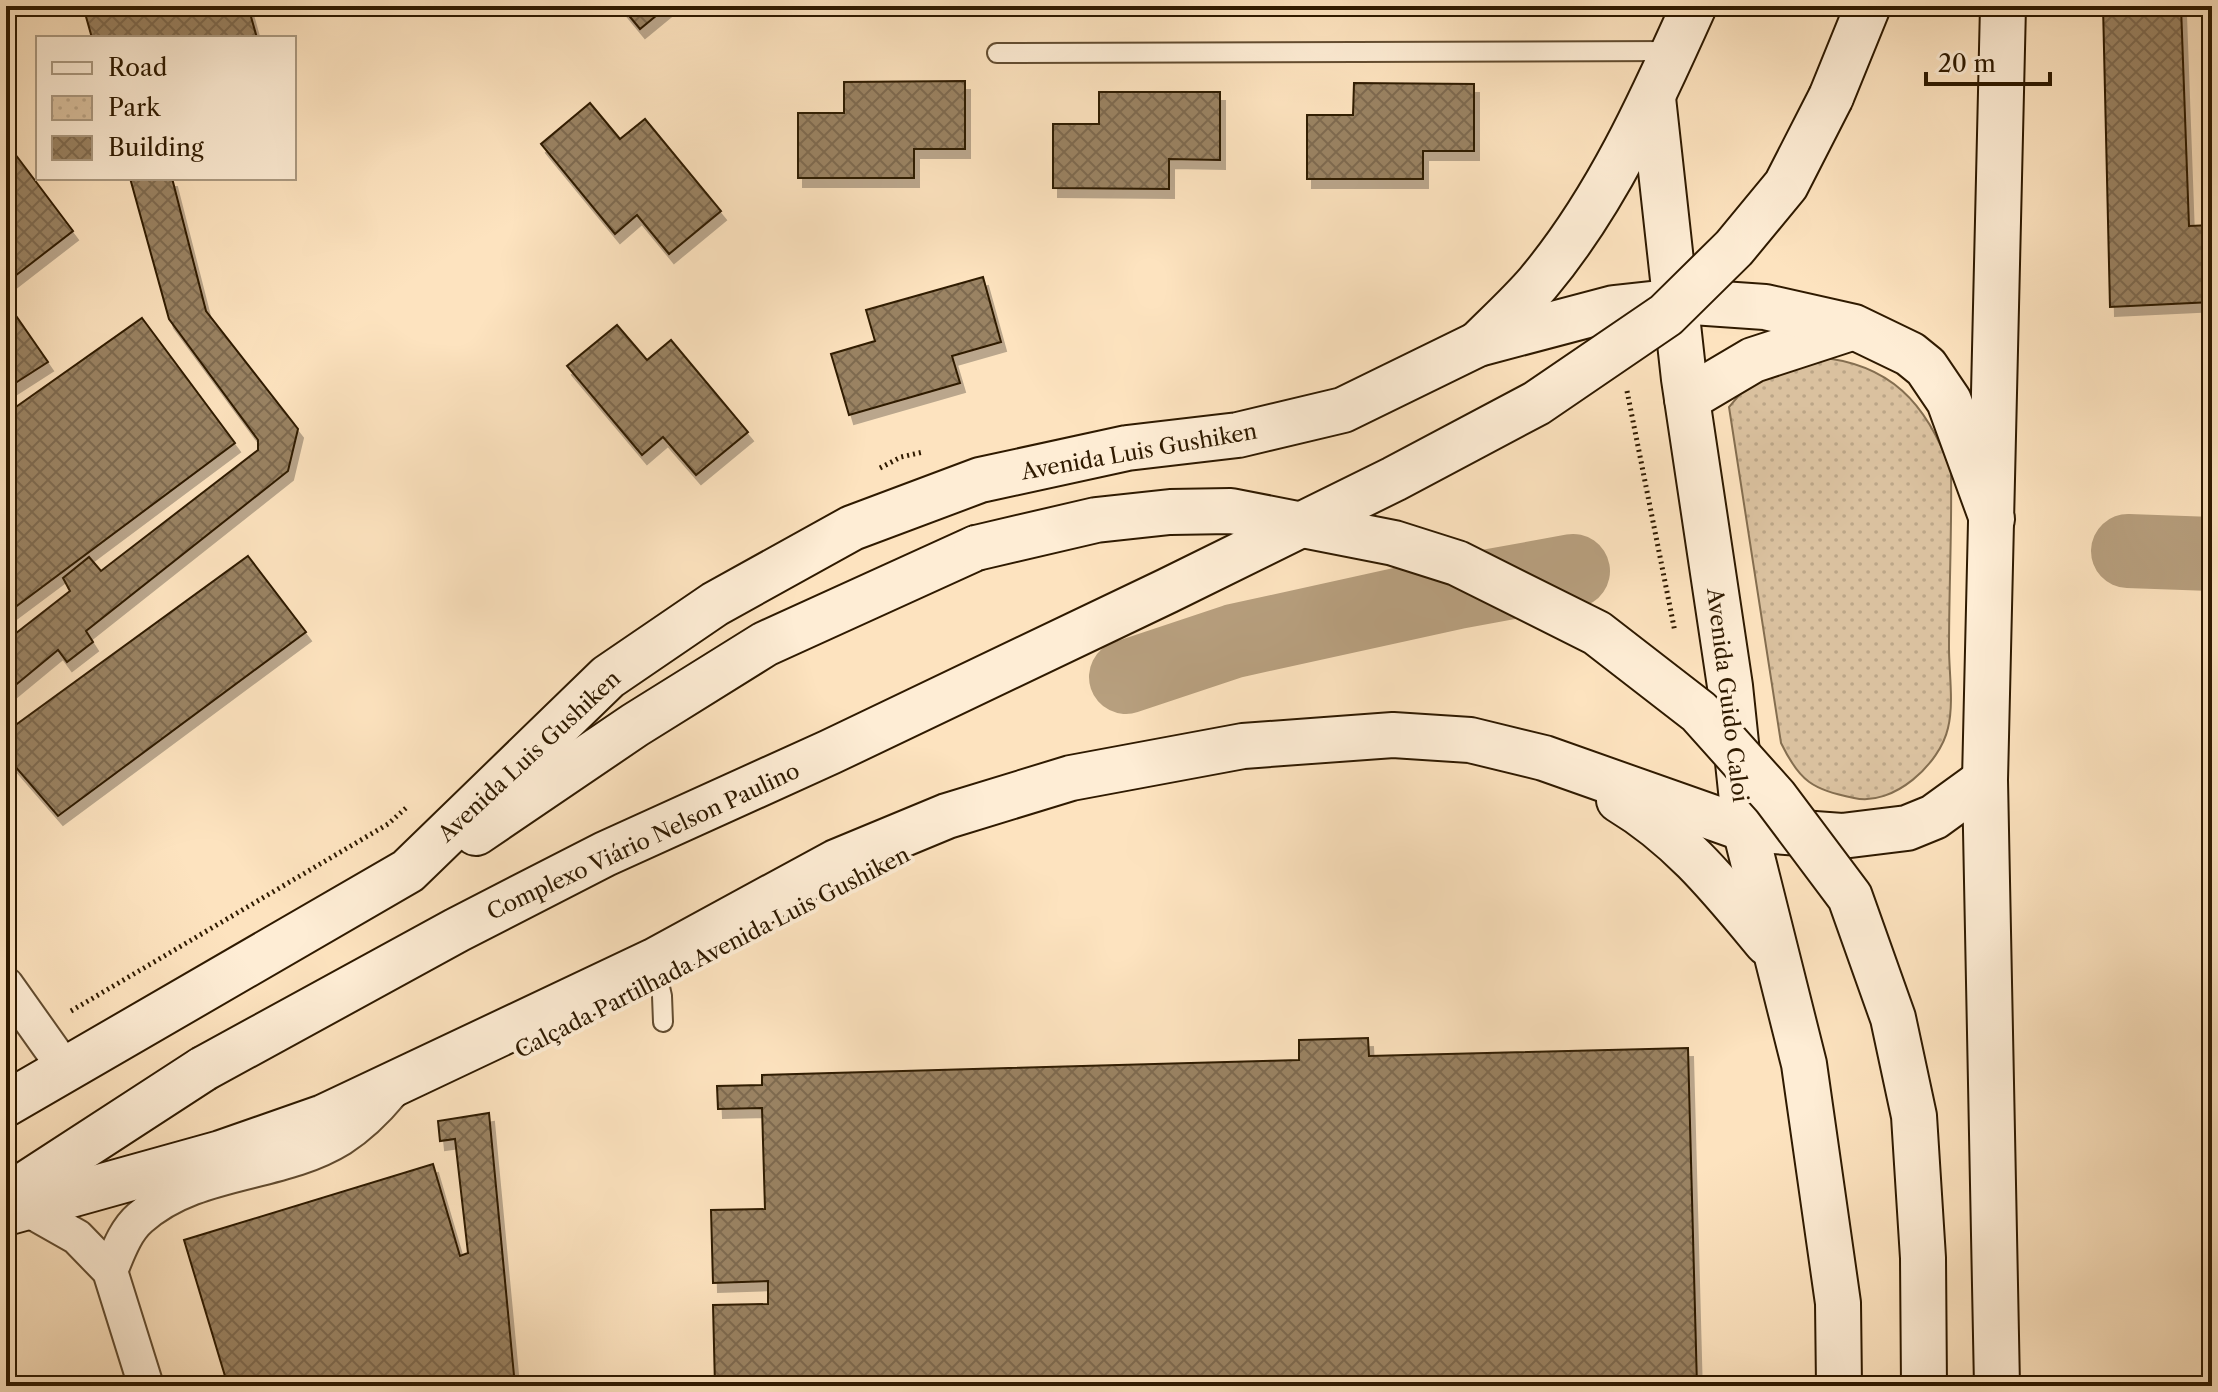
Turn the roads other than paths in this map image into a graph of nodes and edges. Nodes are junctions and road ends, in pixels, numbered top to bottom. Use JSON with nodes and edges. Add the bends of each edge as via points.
{"nodes":[{"id":1,"x":1694,"y":6,"type":"edge"},
{"id":2,"x":1868,"y":6,"type":"edge"},
{"id":3,"x":2003,"y":6,"type":"edge"},
{"id":4,"x":1674,"y":51,"type":"junction"},
{"id":5,"x":997,"y":53,"type":"dead end"},
{"id":6,"x":1653,"y":98,"type":"junction"},
{"id":7,"x":1678,"y":301,"type":"junction"},
{"id":8,"x":1854,"y":327,"type":"junction"},
{"id":9,"x":1478,"y":344,"type":"junction"},
{"id":10,"x":1687,"y":399,"type":"junction"},
{"id":11,"x":1992,"y":519,"type":"junction"},
{"id":12,"x":1544,"y":758,"type":"junction"},
{"id":13,"x":1985,"y":780,"type":"junction"},
{"id":14,"x":1745,"y":829,"type":"junction"},
{"id":15,"x":408,"y":871,"type":"junction"},
{"id":16,"x":1774,"y":952,"type":"junction"},
{"id":17,"x":654,"y":961,"type":"junction"},
{"id":18,"x":6,"y":985,"type":"edge"},
{"id":19,"x":663,"y":1022,"type":"dead end"},
{"id":20,"x":67,"y":1071,"type":"junction"},
{"id":21,"x":401,"y":1080,"type":"junction"},
{"id":22,"x":6,"y":1104,"type":"edge"},
{"id":23,"x":12,"y":1206,"type":"edge"},
{"id":24,"x":110,"y":1271,"type":"junction"},
{"id":25,"x":146,"y":1386,"type":"edge"},
{"id":26,"x":1839,"y":1386,"type":"edge"},
{"id":27,"x":1924,"y":1386,"type":"edge"},
{"id":28,"x":1997,"y":1386,"type":"edge"}],
"edges":[{"from":1,"to":4,"type":"main road"},
{"from":2,"to":23,"type":"main road","name":"Complexo Viário Nelson Paulino","bridge":true,"via":[[1831,97],[1786,185],[1734,248],[1666,315],[1537,403],[1153,598],[605,854],[457,930],[203,1069]]},
{"from":3,"to":11,"type":"main road"},
{"from":4,"to":5,"type":"lane"},
{"from":4,"to":6,"type":"main road"},
{"from":6,"to":7,"type":"main road","name":"Avenida Guido Caloi"},
{"from":6,"to":9,"type":"main road","via":[[1569,241],[1538,283]]},
{"from":7,"to":8,"type":"main road","name":"Avenida Luis Gushiken","via":[[1765,307]]},
{"from":7,"to":9,"type":"main road","name":"Avenida Luis Gushiken","via":[[1614,308]]},
{"from":7,"to":10,"type":"main road","name":"Avenida Guido Caloi"},
{"from":8,"to":10,"type":"main road","via":[[1753,360]]},
{"from":8,"to":11,"type":"main road","name":"Avenida Luis Gushiken","via":[[1910,354],[1937,381],[1965,439]]},
{"from":9,"to":15,"type":"main road","name":"Avenida Luis Gushiken","via":[[1343,410],[1238,435],[1127,448],[980,480],[852,528],[715,604],[608,677]]},
{"from":10,"to":14,"type":"main road","name":"Avenida Guido Caloi","via":[[1730,686]]},
{"from":11,"to":13,"type":"main road"},
{"from":12,"to":14,"type":"main road"},
{"from":12,"to":16,"type":"main road","via":[[1664,832],[1705,867]]},
{"from":12,"to":17,"type":"main road","via":[[1470,740],[1393,735],[1243,746],[1071,778],[947,816],[836,862]]},
{"from":13,"to":14,"type":"main road","via":[[1934,817],[1907,828],[1842,836]]},
{"from":13,"to":28,"type":"main road"},
{"from":14,"to":16,"type":"main road","name":"Avenida Guido Caloi"},
{"from":15,"to":20,"type":"main road","name":"Avenida Luis Gushiken"},
{"from":15,"to":27,"type":"main road","bridge":true,"via":[[478,832],[765,644],[976,548],[1096,520],[1231,511],[1394,543],[1457,563],[1597,633],[1699,712],[1775,797],[1850,897],[1893,1018],[1914,1116]]},
{"from":16,"to":26,"type":"main road","name":"Avenida Guido Caloi","via":[[1804,1064],[1838,1303]]},
{"from":17,"to":19,"type":"lane"},
{"from":17,"to":21,"type":"main road"},
{"from":18,"to":20,"type":"street"},
{"from":20,"to":22,"type":"main road","name":"Avenida Luis Gushiken"},
{"from":21,"to":23,"type":"main road","via":[[324,1117],[221,1153]]},
{"from":21,"to":24,"type":"street","via":[[369,1118],[339,1139],[170,1197],[139,1218],[122,1240]]},
{"from":23,"to":24,"type":"street","via":[[77,1237]]},
{"from":24,"to":25,"type":"street"}]}
